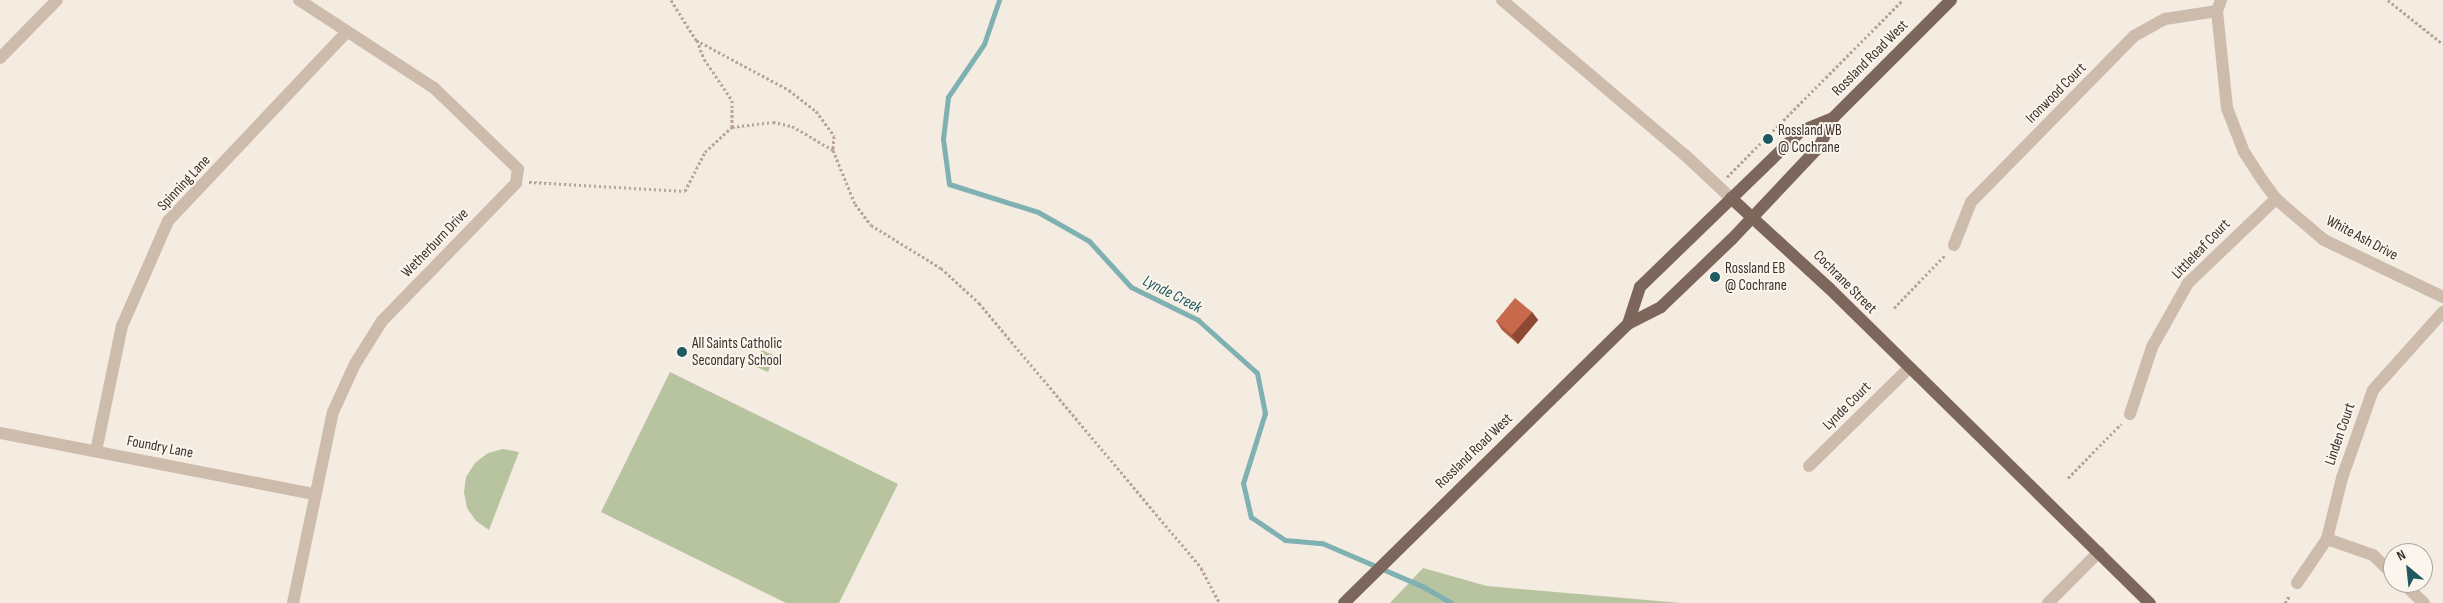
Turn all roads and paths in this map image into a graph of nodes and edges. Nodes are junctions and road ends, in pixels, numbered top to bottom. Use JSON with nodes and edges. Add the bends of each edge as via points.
{"nodes":[{"id":1,"x":57,"y":0,"type":"edge"},
{"id":2,"x":299,"y":0,"type":"edge"},
{"id":3,"x":671,"y":0,"type":"edge"},
{"id":4,"x":1502,"y":0,"type":"edge"},
{"id":5,"x":1903,"y":0,"type":"edge"},
{"id":6,"x":1951,"y":0,"type":"edge"},
{"id":7,"x":2388,"y":0,"type":"edge"},
{"id":8,"x":2219,"y":6,"type":"edge"},
{"id":9,"x":347,"y":32,"type":"junction"},
{"id":10,"x":696,"y":40,"type":"junction"},
{"id":11,"x":2443,"y":44,"type":"edge"},
{"id":12,"x":0,"y":58,"type":"edge"},
{"id":13,"x":1833,"y":118,"type":"junction"},
{"id":14,"x":732,"y":127,"type":"junction"},
{"id":15,"x":833,"y":150,"type":"junction"},
{"id":16,"x":516,"y":183,"type":"junction"},
{"id":17,"x":1718,"y":186,"type":"junction"},
{"id":18,"x":1731,"y":198,"type":"junction"},
{"id":19,"x":2276,"y":199,"type":"junction"},
{"id":20,"x":1753,"y":216,"type":"junction"},
{"id":21,"x":1954,"y":245,"type":"joint"},
{"id":22,"x":2443,"y":296,"type":"edge"},
{"id":23,"x":1894,"y":308,"type":"dead end"},
{"id":24,"x":2443,"y":312,"type":"edge"},
{"id":25,"x":1628,"y":324,"type":"junction"},
{"id":26,"x":1908,"y":368,"type":"junction"},
{"id":27,"x":2130,"y":414,"type":"joint"},
{"id":28,"x":0,"y":433,"type":"edge"},
{"id":29,"x":96,"y":451,"type":"junction"},
{"id":30,"x":1809,"y":466,"type":"dead end"},
{"id":31,"x":2068,"y":478,"type":"dead end"},
{"id":32,"x":314,"y":494,"type":"junction"},
{"id":33,"x":2327,"y":539,"type":"junction"},
{"id":34,"x":2099,"y":552,"type":"junction"},
{"id":35,"x":2383,"y":564,"type":"edge"},
{"id":36,"x":2298,"y":583,"type":"dead end"},
{"id":37,"x":2414,"y":593,"type":"edge"},
{"id":38,"x":1344,"y":602,"type":"edge"},
{"id":39,"x":293,"y":603,"type":"edge"},
{"id":40,"x":1220,"y":603,"type":"edge"},
{"id":41,"x":2048,"y":603,"type":"edge"},
{"id":42,"x":2150,"y":603,"type":"edge"},
{"id":43,"x":2424,"y":603,"type":"edge"}],
"edges":[{"from":1,"to":12,"type":"street"},
{"from":2,"to":9,"type":"street"},
{"from":3,"to":10,"type":"path"},
{"from":4,"to":17,"type":"street","name":"Cochrane Street"},
{"from":5,"to":17,"type":"path"},
{"from":6,"to":13,"type":"main road","name":"Rossland Road West"},
{"from":7,"to":11,"type":"path"},
{"from":8,"to":19,"type":"street","name":"White Ash Drive","via":[[2227,108],[2244,152]]},
{"from":8,"to":21,"type":"street","name":"Ironwood Court","via":[[2165,19],[2134,36],[1971,202]]},
{"from":9,"to":16,"type":"street","via":[[434,88],[518,169]]},
{"from":9,"to":29,"type":"street","name":"Spinning Lane","via":[[168,221],[122,326]]},
{"from":10,"to":14,"type":"path","via":[[704,59],[732,100]]},
{"from":10,"to":15,"type":"path","via":[[789,90],[816,111],[834,136]]},
{"from":13,"to":18,"type":"main road","name":"Rossland Road West","via":[[1801,131]]},
{"from":13,"to":20,"type":"main road","name":"Rossland Road West","via":[[1819,147]]},
{"from":14,"to":15,"type":"path","via":[[773,122],[792,126]]},
{"from":14,"to":16,"type":"path","via":[[705,152],[685,190]]},
{"from":15,"to":40,"type":"path","via":[[855,204],[870,225],[942,268],[979,303],[1190,554]]},
{"from":16,"to":32,"type":"street","name":"Wetherburn Drive","via":[[382,321],[355,364],[334,412]]},
{"from":17,"to":18,"type":"street","name":"Cochrane Street"},
{"from":18,"to":20,"type":"main road","name":"Cochrane Street"},
{"from":18,"to":25,"type":"main road","name":"Rossland Road West","via":[[1640,288]]},
{"from":19,"to":22,"type":"street","name":"White Ash Drive","via":[[2324,240]]},
{"from":19,"to":27,"type":"street","name":"Littleleaf Court","via":[[2188,283],[2152,347]]},
{"from":20,"to":25,"type":"main road","name":"Rossland Road West","via":[[1661,307]]},
{"from":20,"to":26,"type":"main road","name":"Cochrane Street"},
{"from":21,"to":23,"type":"path"},
{"from":24,"to":33,"type":"street","name":"Linden Court","via":[[2373,390],[2342,478]]},
{"from":25,"to":38,"type":"main road","name":"Rossland Road West"},
{"from":26,"to":30,"type":"street","name":"Lynde Court"},
{"from":26,"to":34,"type":"main road","name":"Cochrane Street"},
{"from":27,"to":31,"type":"path"},
{"from":28,"to":29,"type":"street","name":"Foundry Lane"},
{"from":29,"to":32,"type":"street","name":"Foundry Lane"},
{"from":32,"to":39,"type":"street","name":"Wetherburn Drive"},
{"from":33,"to":35,"type":"street","via":[[2373,555]]},
{"from":33,"to":36,"type":"street","name":"Linden Court"},
{"from":34,"to":41,"type":"street"},
{"from":34,"to":42,"type":"main road","name":"Cochrane Street"},
{"from":37,"to":43,"type":"street"}]}
